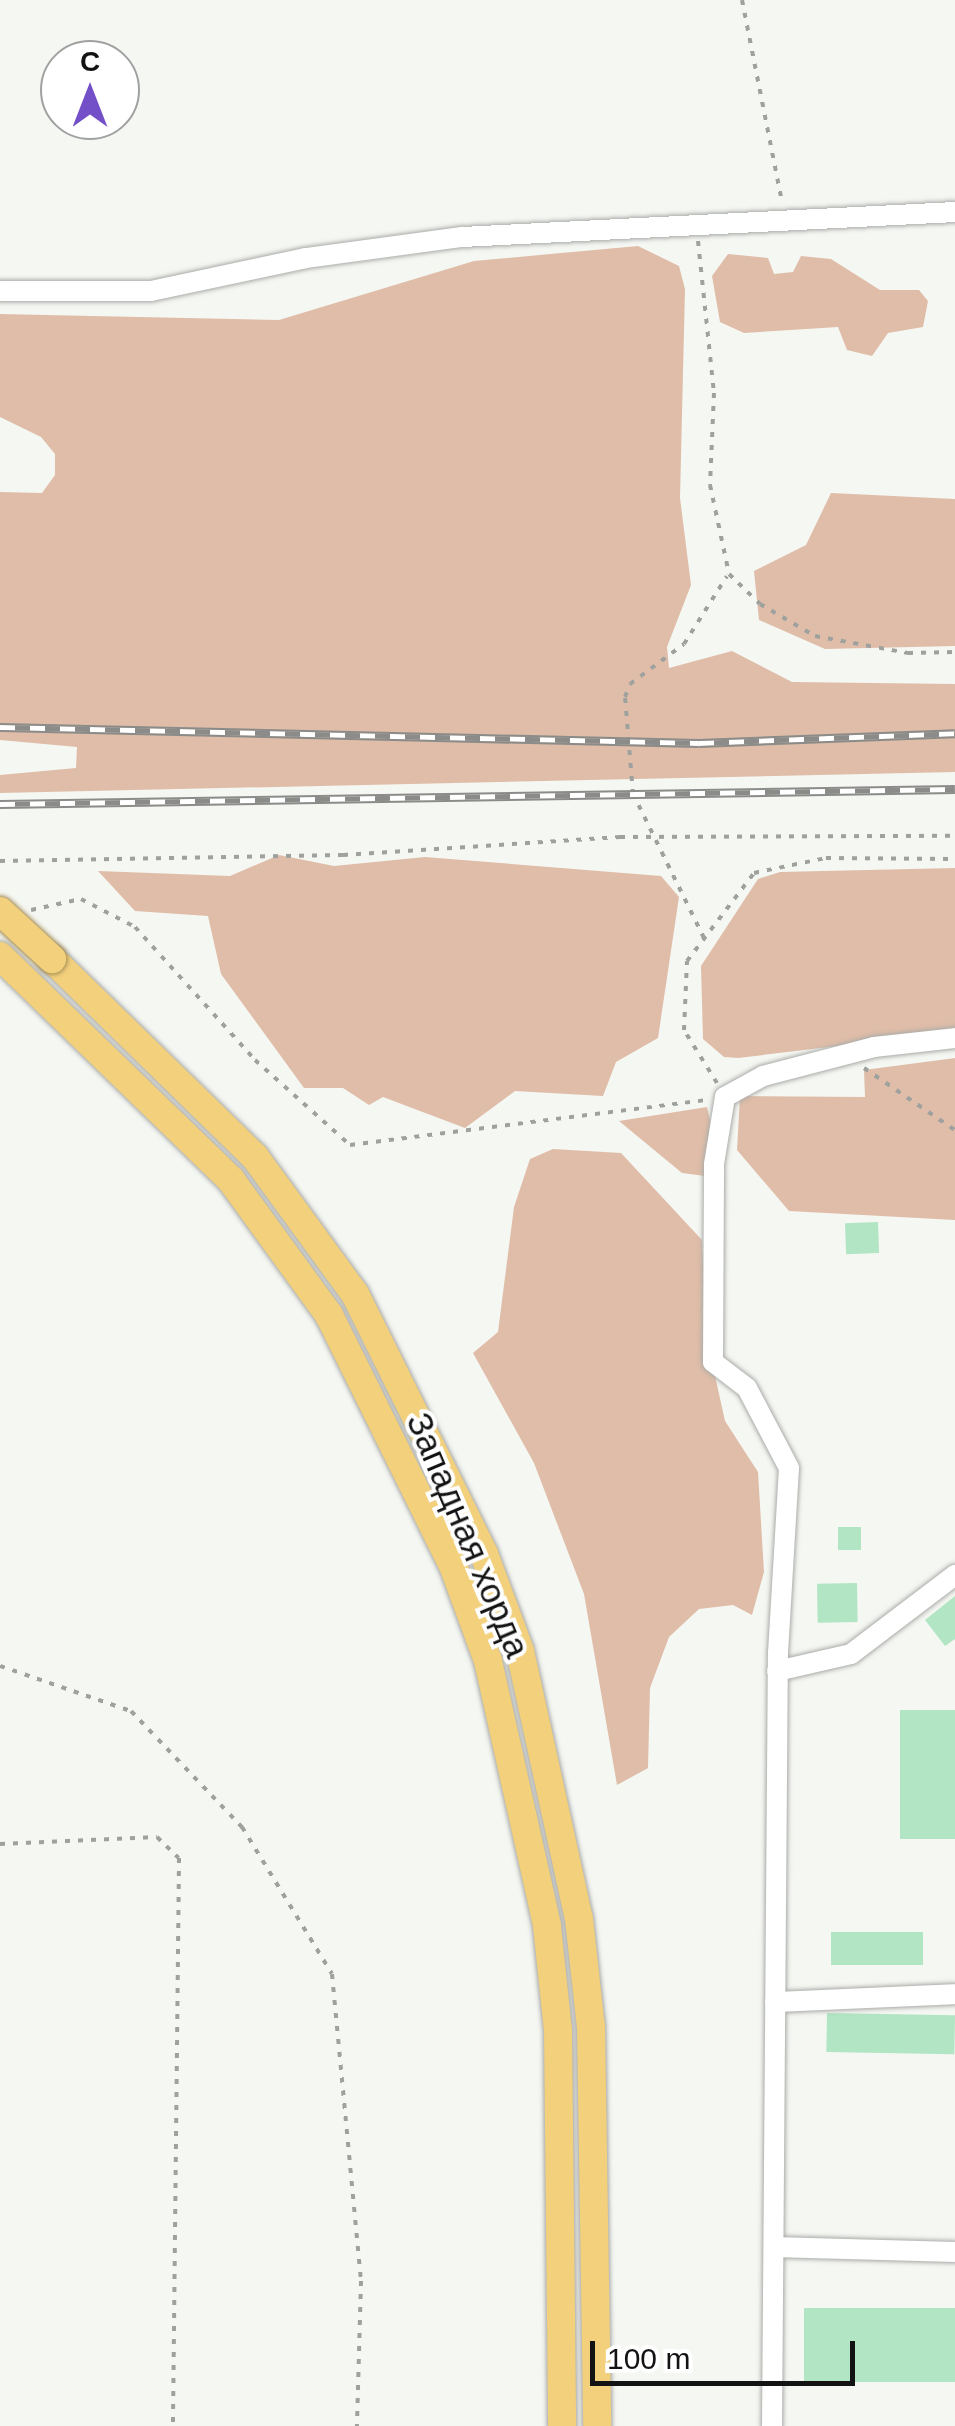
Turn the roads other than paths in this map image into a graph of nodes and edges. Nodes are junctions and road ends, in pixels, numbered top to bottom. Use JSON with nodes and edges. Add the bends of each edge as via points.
{"nodes":[{"id":1,"x":955,"y":212,"type":"edge"},
{"id":2,"x":0,"y":291,"type":"edge"},
{"id":3,"x":14,"y":912,"type":"edge"},
{"id":4,"x":0,"y":956,"type":"edge"},
{"id":5,"x":955,"y":1038,"type":"edge"},
{"id":6,"x":955,"y":1575,"type":"edge"},
{"id":7,"x":778,"y":1671,"type":"junction"},
{"id":8,"x":955,"y":1994,"type":"edge"},
{"id":9,"x":775,"y":2002,"type":"junction"},
{"id":10,"x":774,"y":2248,"type":"junction"},
{"id":11,"x":955,"y":2252,"type":"edge"},
{"id":12,"x":562,"y":2426,"type":"edge"},
{"id":13,"x":597,"y":2426,"type":"edge"},
{"id":14,"x":772,"y":2426,"type":"edge"}],
"edges":[{"from":1,"to":2,"type":"street","via":[[462,237],[306,258],[151,291]]},
{"from":3,"to":13,"type":"highway","name":"Западная хорда","bridge":true,"via":[[52,959],[254,1157],[355,1294],[490,1570],[520,1651],[579,1919],[590,2027]]},
{"from":4,"to":12,"type":"highway","name":"Западная хорда","via":[[231,1180],[329,1315],[468,1605],[515,1766],[547,1926],[558,2030]]},
{"from":5,"to":7,"type":"street","via":[[762,1076],[725,1098],[714,1164],[714,1362],[748,1388],[789,1468]]},
{"from":6,"to":7,"type":"street","via":[[850,1654]]},
{"from":7,"to":9,"type":"street"},
{"from":8,"to":9,"type":"street"},
{"from":9,"to":10,"type":"street"},
{"from":10,"to":11,"type":"street"},
{"from":10,"to":14,"type":"street"}]}
